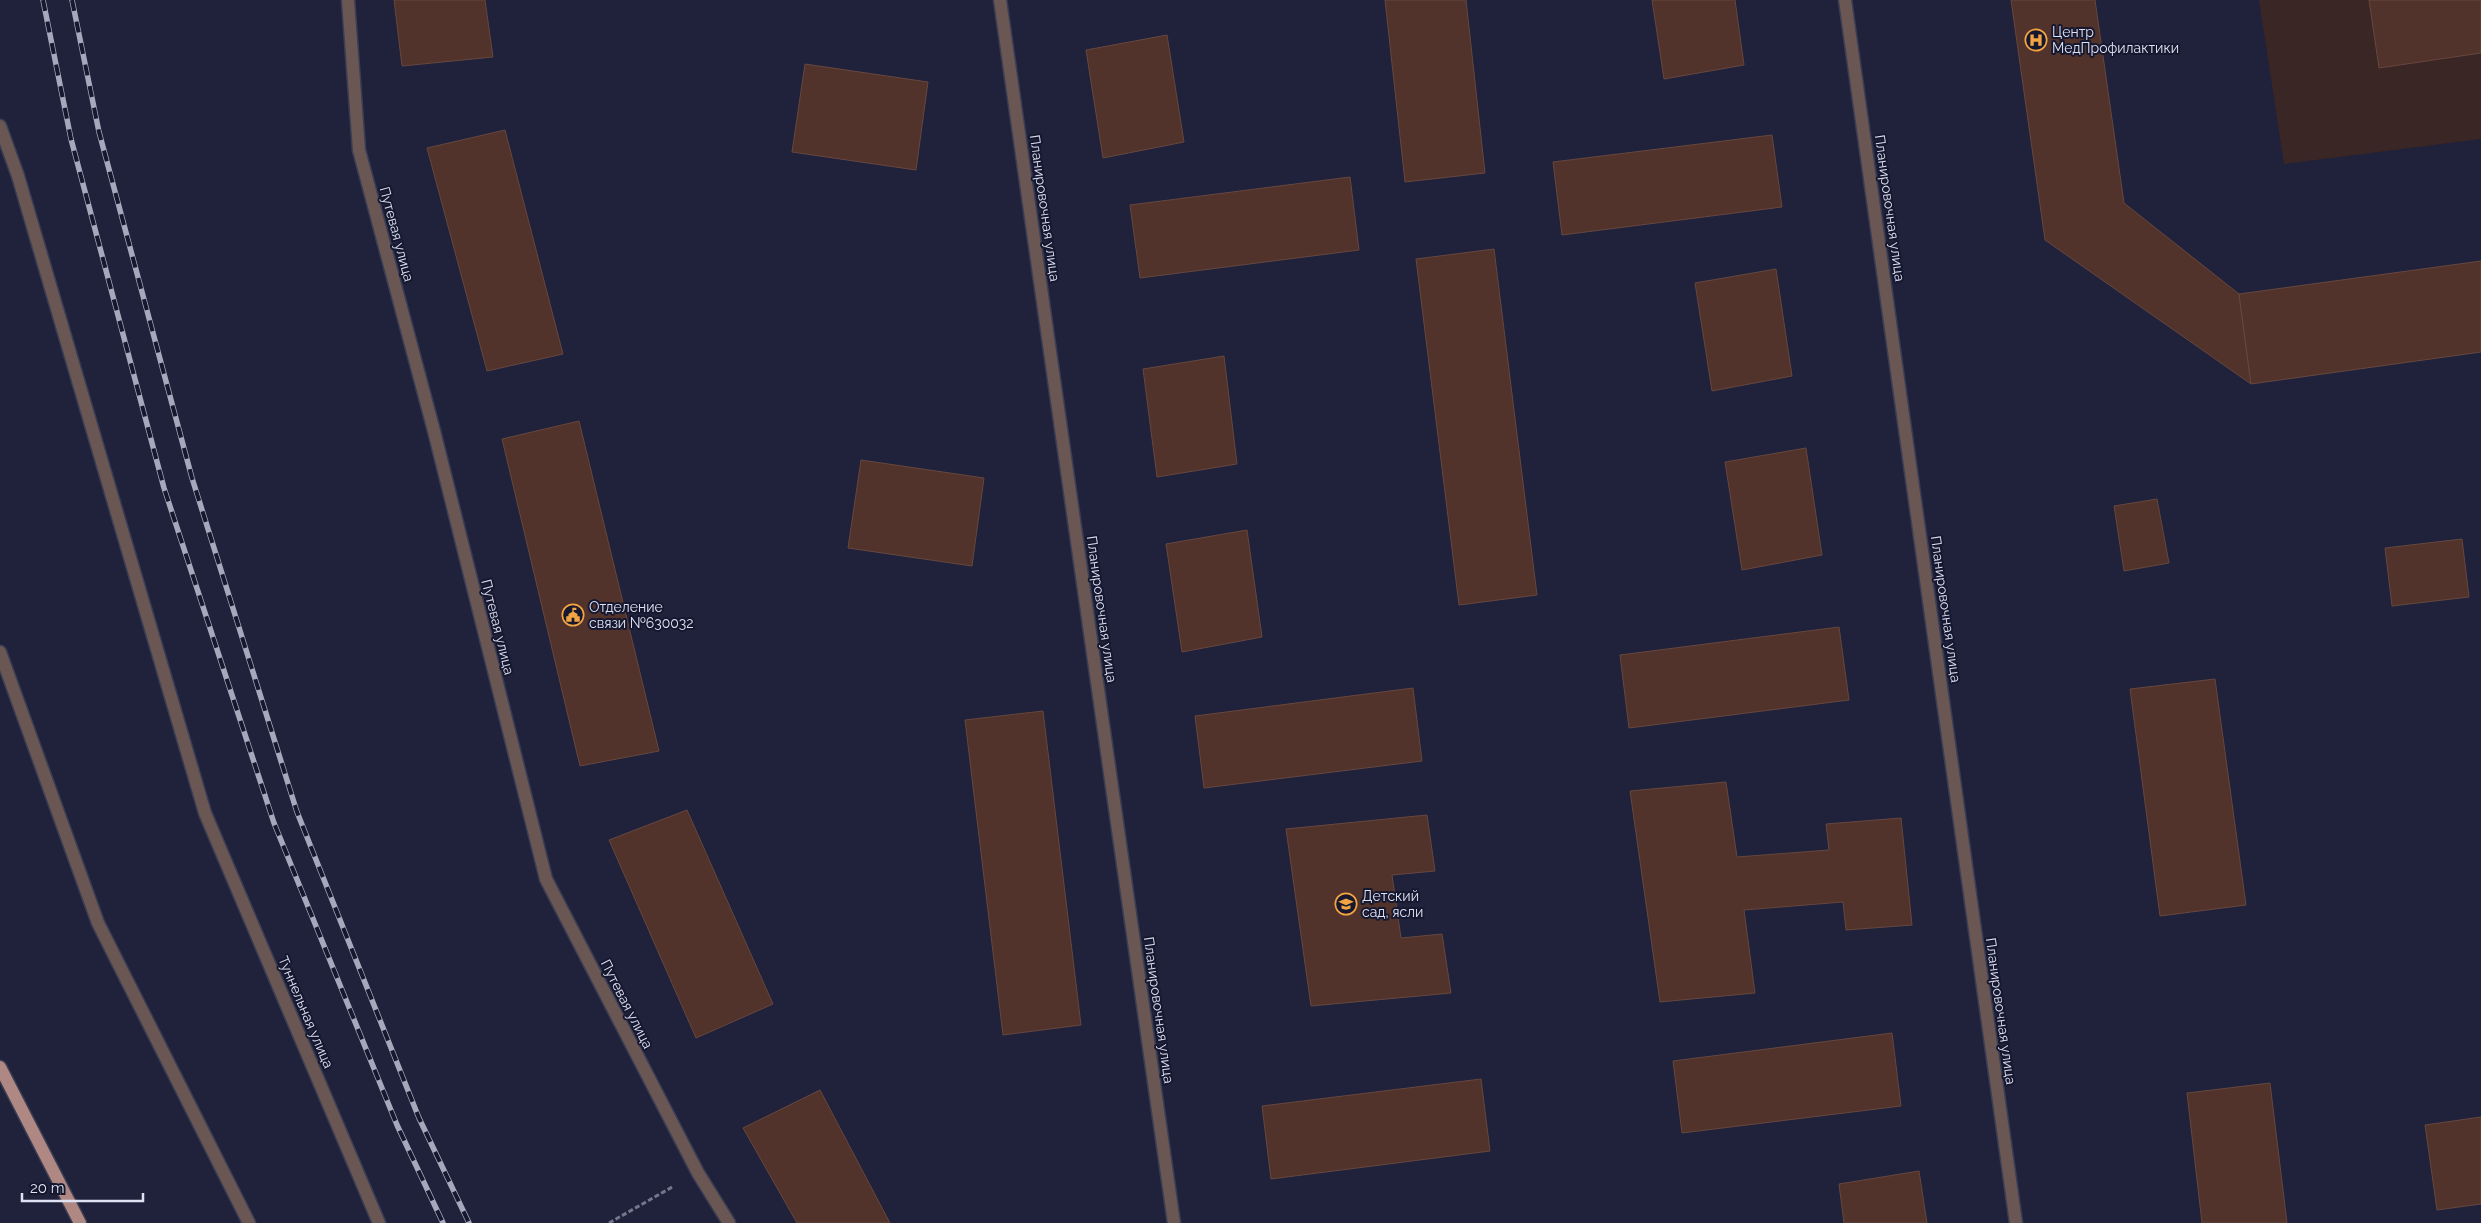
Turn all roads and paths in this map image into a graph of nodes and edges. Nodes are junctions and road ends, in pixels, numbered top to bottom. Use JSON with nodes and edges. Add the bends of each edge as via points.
{"nodes":[{"id":1,"x":348,"y":0,"type":"edge"},
{"id":2,"x":1000,"y":0,"type":"edge"},
{"id":3,"x":1846,"y":0,"type":"edge"},
{"id":4,"x":0,"y":126,"type":"edge"},
{"id":5,"x":0,"y":652,"type":"edge"},
{"id":6,"x":0,"y":1067,"type":"edge"},
{"id":7,"x":698,"y":1173,"type":"junction"},
{"id":8,"x":80,"y":1223,"type":"edge"},
{"id":9,"x":249,"y":1223,"type":"edge"},
{"id":10,"x":378,"y":1223,"type":"edge"},
{"id":11,"x":609,"y":1223,"type":"edge"},
{"id":12,"x":729,"y":1223,"type":"edge"},
{"id":13,"x":1174,"y":1223,"type":"edge"},
{"id":14,"x":2016,"y":1223,"type":"edge"}],
"edges":[{"from":1,"to":7,"type":"street","name":"Путевая улица","via":[[359,150],[434,431],[546,879]]},
{"from":2,"to":13,"type":"street","name":"Планировочная улица"},
{"from":3,"to":14,"type":"street","name":"Планировочная улица"},
{"from":4,"to":10,"type":"street","name":"Туннельная улица","via":[[18,176],[205,813]]},
{"from":5,"to":9,"type":"street","via":[[98,923]]},
{"from":6,"to":8,"type":"main road"},
{"from":7,"to":11,"type":"path"},
{"from":7,"to":12,"type":"street","name":"Путевая улица"}]}
